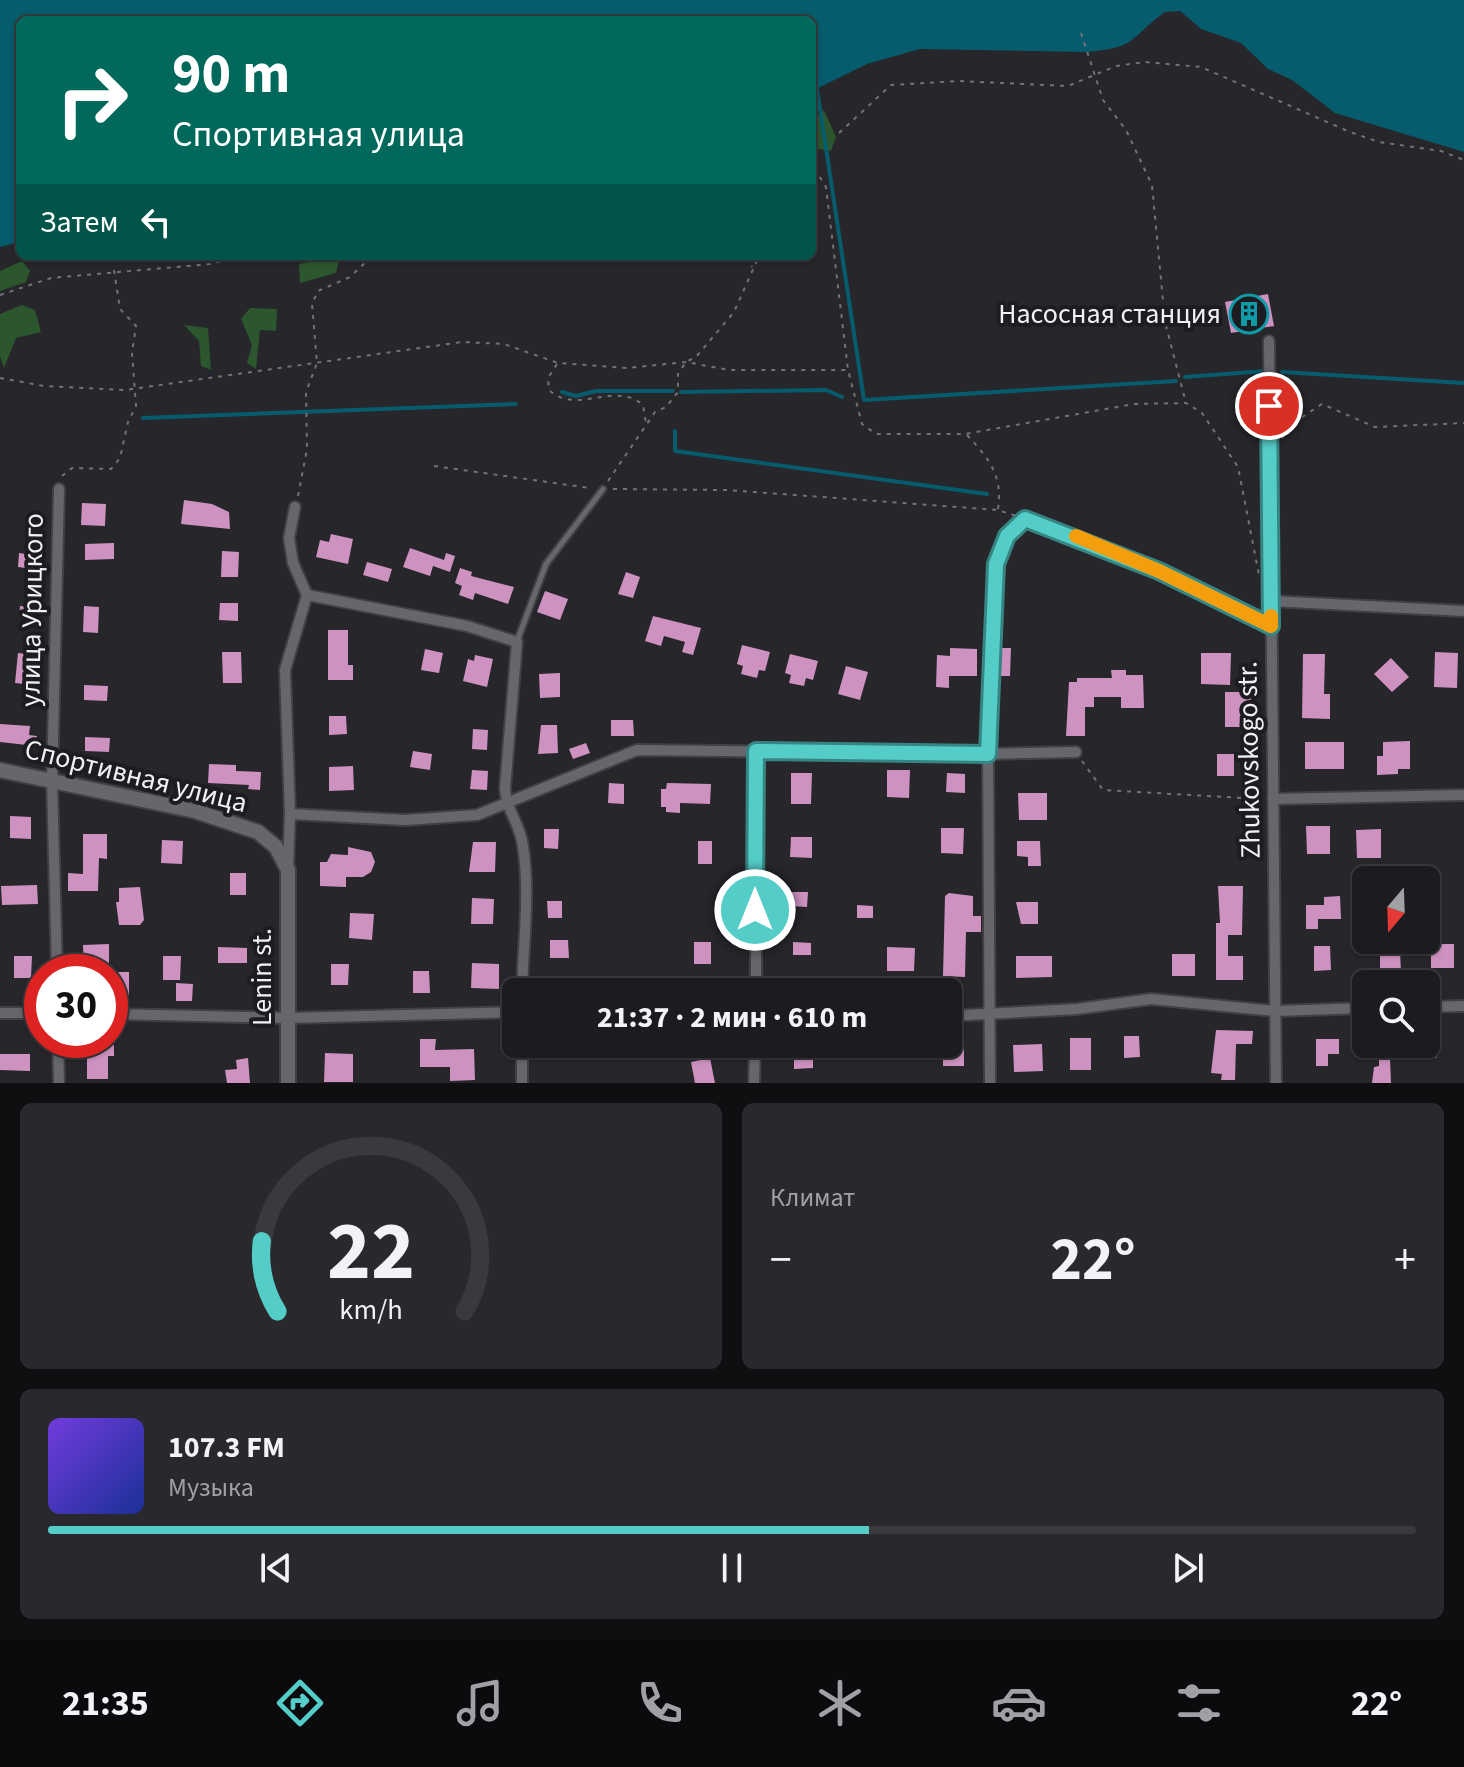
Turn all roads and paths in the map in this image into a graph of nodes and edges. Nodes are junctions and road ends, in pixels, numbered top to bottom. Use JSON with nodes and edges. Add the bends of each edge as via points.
{"nodes":[{"id":1,"x":1081,"y":33,"type":"dead end"},
{"id":2,"x":1093,"y":76,"type":"junction"},
{"id":3,"x":839,"y":133,"type":"dead end"},
{"id":4,"x":1464,"y":160,"type":"edge"},
{"id":5,"x":816,"y":173,"type":"edge"},
{"id":6,"x":224,"y":260,"type":"edge"},
{"id":7,"x":368,"y":260,"type":"edge"},
{"id":8,"x":751,"y":260,"type":"edge"},
{"id":9,"x":756,"y":260,"type":"edge"},
{"id":10,"x":752,"y":267,"type":"junction"},
{"id":11,"x":114,"y":270,"type":"junction"},
{"id":12,"x":0,"y":295,"type":"edge"},
{"id":13,"x":1269,"y":341,"type":"dead end"},
{"id":14,"x":686,"y":362,"type":"junction"},
{"id":15,"x":317,"y":363,"type":"junction"},
{"id":16,"x":558,"y":363,"type":"junction"},
{"id":17,"x":848,"y":370,"type":"junction"},
{"id":18,"x":0,"y":378,"type":"edge"},
{"id":19,"x":136,"y":389,"type":"junction"},
{"id":20,"x":1186,"y":403,"type":"junction"},
{"id":21,"x":1464,"y":423,"type":"edge"},
{"id":22,"x":646,"y":426,"type":"junction"},
{"id":23,"x":965,"y":434,"type":"junction"},
{"id":24,"x":1282,"y":438,"type":"dead end"},
{"id":25,"x":434,"y":466,"type":"dead end"},
{"id":26,"x":59,"y":489,"type":"joint"},
{"id":27,"x":603,"y":489,"type":"junction"},
{"id":28,"x":295,"y":507,"type":"joint"},
{"id":29,"x":998,"y":510,"type":"junction"},
{"id":30,"x":1025,"y":519,"type":"junction"},
{"id":31,"x":1261,"y":583,"type":"dead end"},
{"id":32,"x":307,"y":595,"type":"junction"},
{"id":33,"x":1271,"y":601,"type":"junction"},
{"id":34,"x":1464,"y":611,"type":"edge"},
{"id":35,"x":1271,"y":626,"type":"junction"},
{"id":36,"x":517,"y":642,"type":"junction"},
{"id":37,"x":756,"y":751,"type":"junction"},
{"id":38,"x":1076,"y":752,"type":"joint"},
{"id":39,"x":988,"y":754,"type":"junction"},
{"id":40,"x":0,"y":770,"type":"edge"},
{"id":41,"x":52,"y":781,"type":"junction"},
{"id":42,"x":1464,"y":795,"type":"edge"},
{"id":43,"x":1273,"y":799,"type":"junction"},
{"id":44,"x":506,"y":805,"type":"junction"},
{"id":45,"x":290,"y":814,"type":"junction"},
{"id":46,"x":288,"y":870,"type":"junction"},
{"id":47,"x":57,"y":954,"type":"edge"},
{"id":48,"x":522,"y":978,"type":"edge"},
{"id":49,"x":756,"y":978,"type":"edge"},
{"id":50,"x":1464,"y":1006,"type":"edge"},
{"id":51,"x":1440,"y":1007,"type":"edge"},
{"id":52,"x":1352,"y":1008,"type":"edge"},
{"id":53,"x":1275,"y":1011,"type":"junction"},
{"id":54,"x":502,"y":1012,"type":"edge"},
{"id":55,"x":0,"y":1013,"type":"edge"},
{"id":56,"x":24,"y":1013,"type":"edge"},
{"id":57,"x":128,"y":1014,"type":"edge"},
{"id":58,"x":962,"y":1016,"type":"edge"},
{"id":59,"x":991,"y":1016,"type":"junction"},
{"id":60,"x":288,"y":1018,"type":"junction"},
{"id":61,"x":58,"y":1058,"type":"edge"},
{"id":62,"x":522,"y":1058,"type":"edge"},
{"id":63,"x":755,"y":1058,"type":"edge"},
{"id":64,"x":59,"y":1083,"type":"edge"},
{"id":65,"x":288,"y":1083,"type":"edge"},
{"id":66,"x":522,"y":1083,"type":"edge"},
{"id":67,"x":754,"y":1083,"type":"edge"},
{"id":68,"x":990,"y":1083,"type":"edge"},
{"id":69,"x":1276,"y":1083,"type":"edge"}],
"edges":[{"from":1,"to":2,"type":"path"},
{"from":2,"to":3,"type":"path","via":[[1068,86],[959,81],[891,85]]},
{"from":2,"to":4,"type":"path","via":[[1145,62],[1201,67],[1350,132]]},
{"from":2,"to":20,"type":"path","via":[[1152,185],[1165,322]]},
{"from":5,"to":17,"type":"path","via":[[826,187]]},
{"from":6,"to":11,"type":"path"},
{"from":7,"to":15,"type":"path","via":[[350,277],[318,291],[312,304]]},
{"from":8,"to":10,"type":"path"},
{"from":9,"to":10,"type":"path"},
{"from":10,"to":14,"type":"path","via":[[734,312]]},
{"from":11,"to":12,"type":"path","via":[[51,278]]},
{"from":11,"to":19,"type":"path","via":[[120,309],[136,326]]},
{"from":13,"to":33,"type":"street","name":"Zhukovskogo str."},
{"from":14,"to":16,"type":"path","via":[[627,368]]},
{"from":14,"to":17,"type":"path","via":[[729,370]]},
{"from":14,"to":22,"type":"path","via":[[678,374],[678,392]]},
{"from":15,"to":16,"type":"path","via":[[462,342],[504,344]]},
{"from":15,"to":19,"type":"path"},
{"from":15,"to":28,"type":"path","via":[[306,392],[307,449]]},
{"from":16,"to":22,"type":"path","via":[[548,378],[549,390],[560,400],[634,397],[643,405]]},
{"from":17,"to":23,"type":"path","via":[[862,424],[876,434]]},
{"from":18,"to":19,"type":"path","via":[[44,386]]},
{"from":19,"to":26,"type":"path","via":[[120,458],[111,469],[72,468],[62,475]]},
{"from":20,"to":23,"type":"path","via":[[1134,404]]},
{"from":20,"to":31,"type":"path","via":[[1202,413],[1238,467]]},
{"from":21,"to":24,"type":"path","via":[[1375,427],[1322,404],[1287,427]]},
{"from":22,"to":27,"type":"path"},
{"from":23,"to":29,"type":"path","via":[[992,462],[1001,486]]},
{"from":25,"to":27,"type":"path"},
{"from":26,"to":41,"type":"street","name":"улица Урицкого"},
{"from":27,"to":29,"type":"path","via":[[727,490]]},
{"from":27,"to":36,"type":"lane","via":[[546,564]]},
{"from":28,"to":32,"type":"street","via":[[289,538]]},
{"from":29,"to":30,"type":"path"},
{"from":30,"to":35,"type":"lane","via":[[1159,571]]},
{"from":30,"to":39,"type":"lane","via":[[1007,536],[996,564]]},
{"from":32,"to":36,"type":"street","via":[[467,626]]},
{"from":32,"to":45,"type":"street","via":[[285,670]]},
{"from":33,"to":34,"type":"street"},
{"from":33,"to":35,"type":"street","name":"Zhukovskogo str."},
{"from":35,"to":43,"type":"street","name":"Zhukovskogo str."},
{"from":36,"to":44,"type":"street"},
{"from":37,"to":39,"type":"street"},
{"from":37,"to":44,"type":"street","via":[[637,750]]},
{"from":37,"to":49,"type":"street"},
{"from":38,"to":39,"type":"street"},
{"from":38,"to":43,"type":"path","via":[[1103,790]]},
{"from":39,"to":59,"type":"street"},
{"from":40,"to":41,"type":"street","name":"Спортивная улица"},
{"from":41,"to":46,"type":"street","name":"Спортивная улица","via":[[195,811],[258,832],[276,847]]},
{"from":41,"to":47,"type":"street","name":"улица Урицкого"},
{"from":42,"to":43,"type":"street"},
{"from":43,"to":53,"type":"street","name":"Zhukovskogo str."},
{"from":44,"to":45,"type":"street","via":[[477,815],[431,819]]},
{"from":44,"to":48,"type":"street","via":[[522,838]]},
{"from":45,"to":46,"type":"street"},
{"from":46,"to":60,"type":"street","name":"Lenin st."},
{"from":50,"to":51,"type":"street"},
{"from":52,"to":53,"type":"street"},
{"from":53,"to":59,"type":"street","via":[[1151,999]]},
{"from":53,"to":69,"type":"street","name":"Zhukovskogo str."},
{"from":54,"to":60,"type":"street"},
{"from":55,"to":56,"type":"street"},
{"from":57,"to":60,"type":"street"},
{"from":58,"to":59,"type":"street"},
{"from":59,"to":68,"type":"street"},
{"from":60,"to":65,"type":"street","name":"Lenin st."},
{"from":61,"to":64,"type":"street"},
{"from":62,"to":66,"type":"street"},
{"from":63,"to":67,"type":"street"}]}
